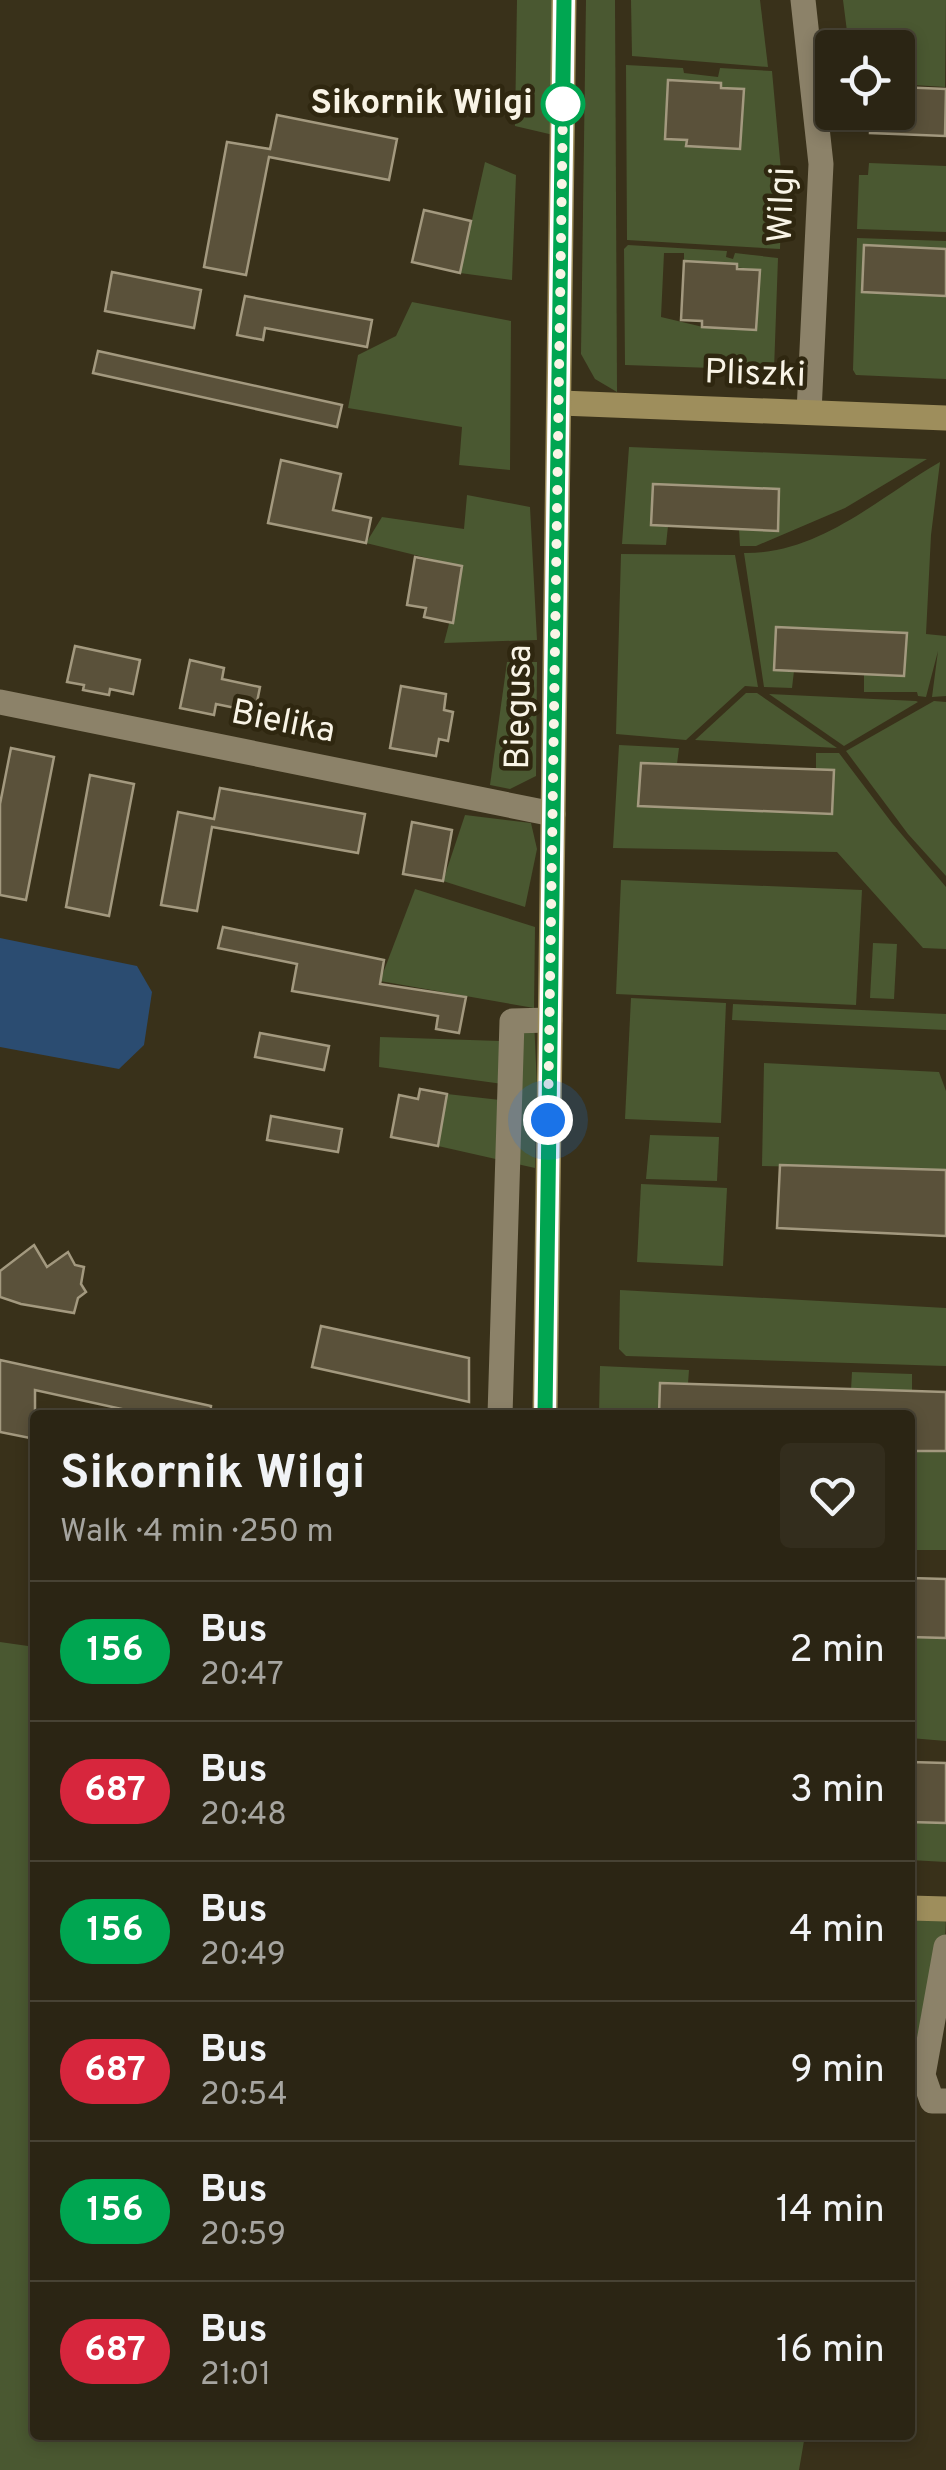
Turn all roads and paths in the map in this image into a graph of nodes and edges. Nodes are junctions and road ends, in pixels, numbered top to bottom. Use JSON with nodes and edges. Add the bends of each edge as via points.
{"nodes":[{"id":1,"x":564,"y":0,"type":"edge"},
{"id":2,"x":803,"y":0,"type":"edge"},
{"id":3,"x":560,"y":403,"type":"junction"},
{"id":4,"x":809,"y":412,"type":"junction"},
{"id":5,"x":946,"y":418,"type":"edge"},
{"id":6,"x":0,"y":702,"type":"edge"},
{"id":7,"x":553,"y":814,"type":"junction"},
{"id":8,"x":550,"y":1020,"type":"junction"},
{"id":9,"x":500,"y":1410,"type":"edge"},
{"id":10,"x":545,"y":1410,"type":"edge"},
{"id":11,"x":915,"y":1908,"type":"edge"},
{"id":12,"x":946,"y":1909,"type":"edge"},
{"id":13,"x":946,"y":1948,"type":"edge"},
{"id":14,"x":946,"y":2100,"type":"edge"}],
"edges":[{"from":1,"to":3,"type":"street","name":"Biegusa"},
{"from":2,"to":4,"type":"street","name":"Wilgi","via":[[821,164]]},
{"from":3,"to":4,"type":"street","name":"Pliszki"},
{"from":3,"to":7,"type":"street","name":"Biegusa"},
{"from":4,"to":5,"type":"street","name":"Pliszki"},
{"from":6,"to":7,"type":"street","name":"Bielika"},
{"from":7,"to":8,"type":"street","name":"Biegusa"},
{"from":8,"to":9,"type":"street","via":[[512,1021]]},
{"from":8,"to":10,"type":"street","name":"Biegusa"},
{"from":11,"to":12,"type":"street"},
{"from":13,"to":14,"type":"street","via":[[923,2075],[932,2101]]}]}
